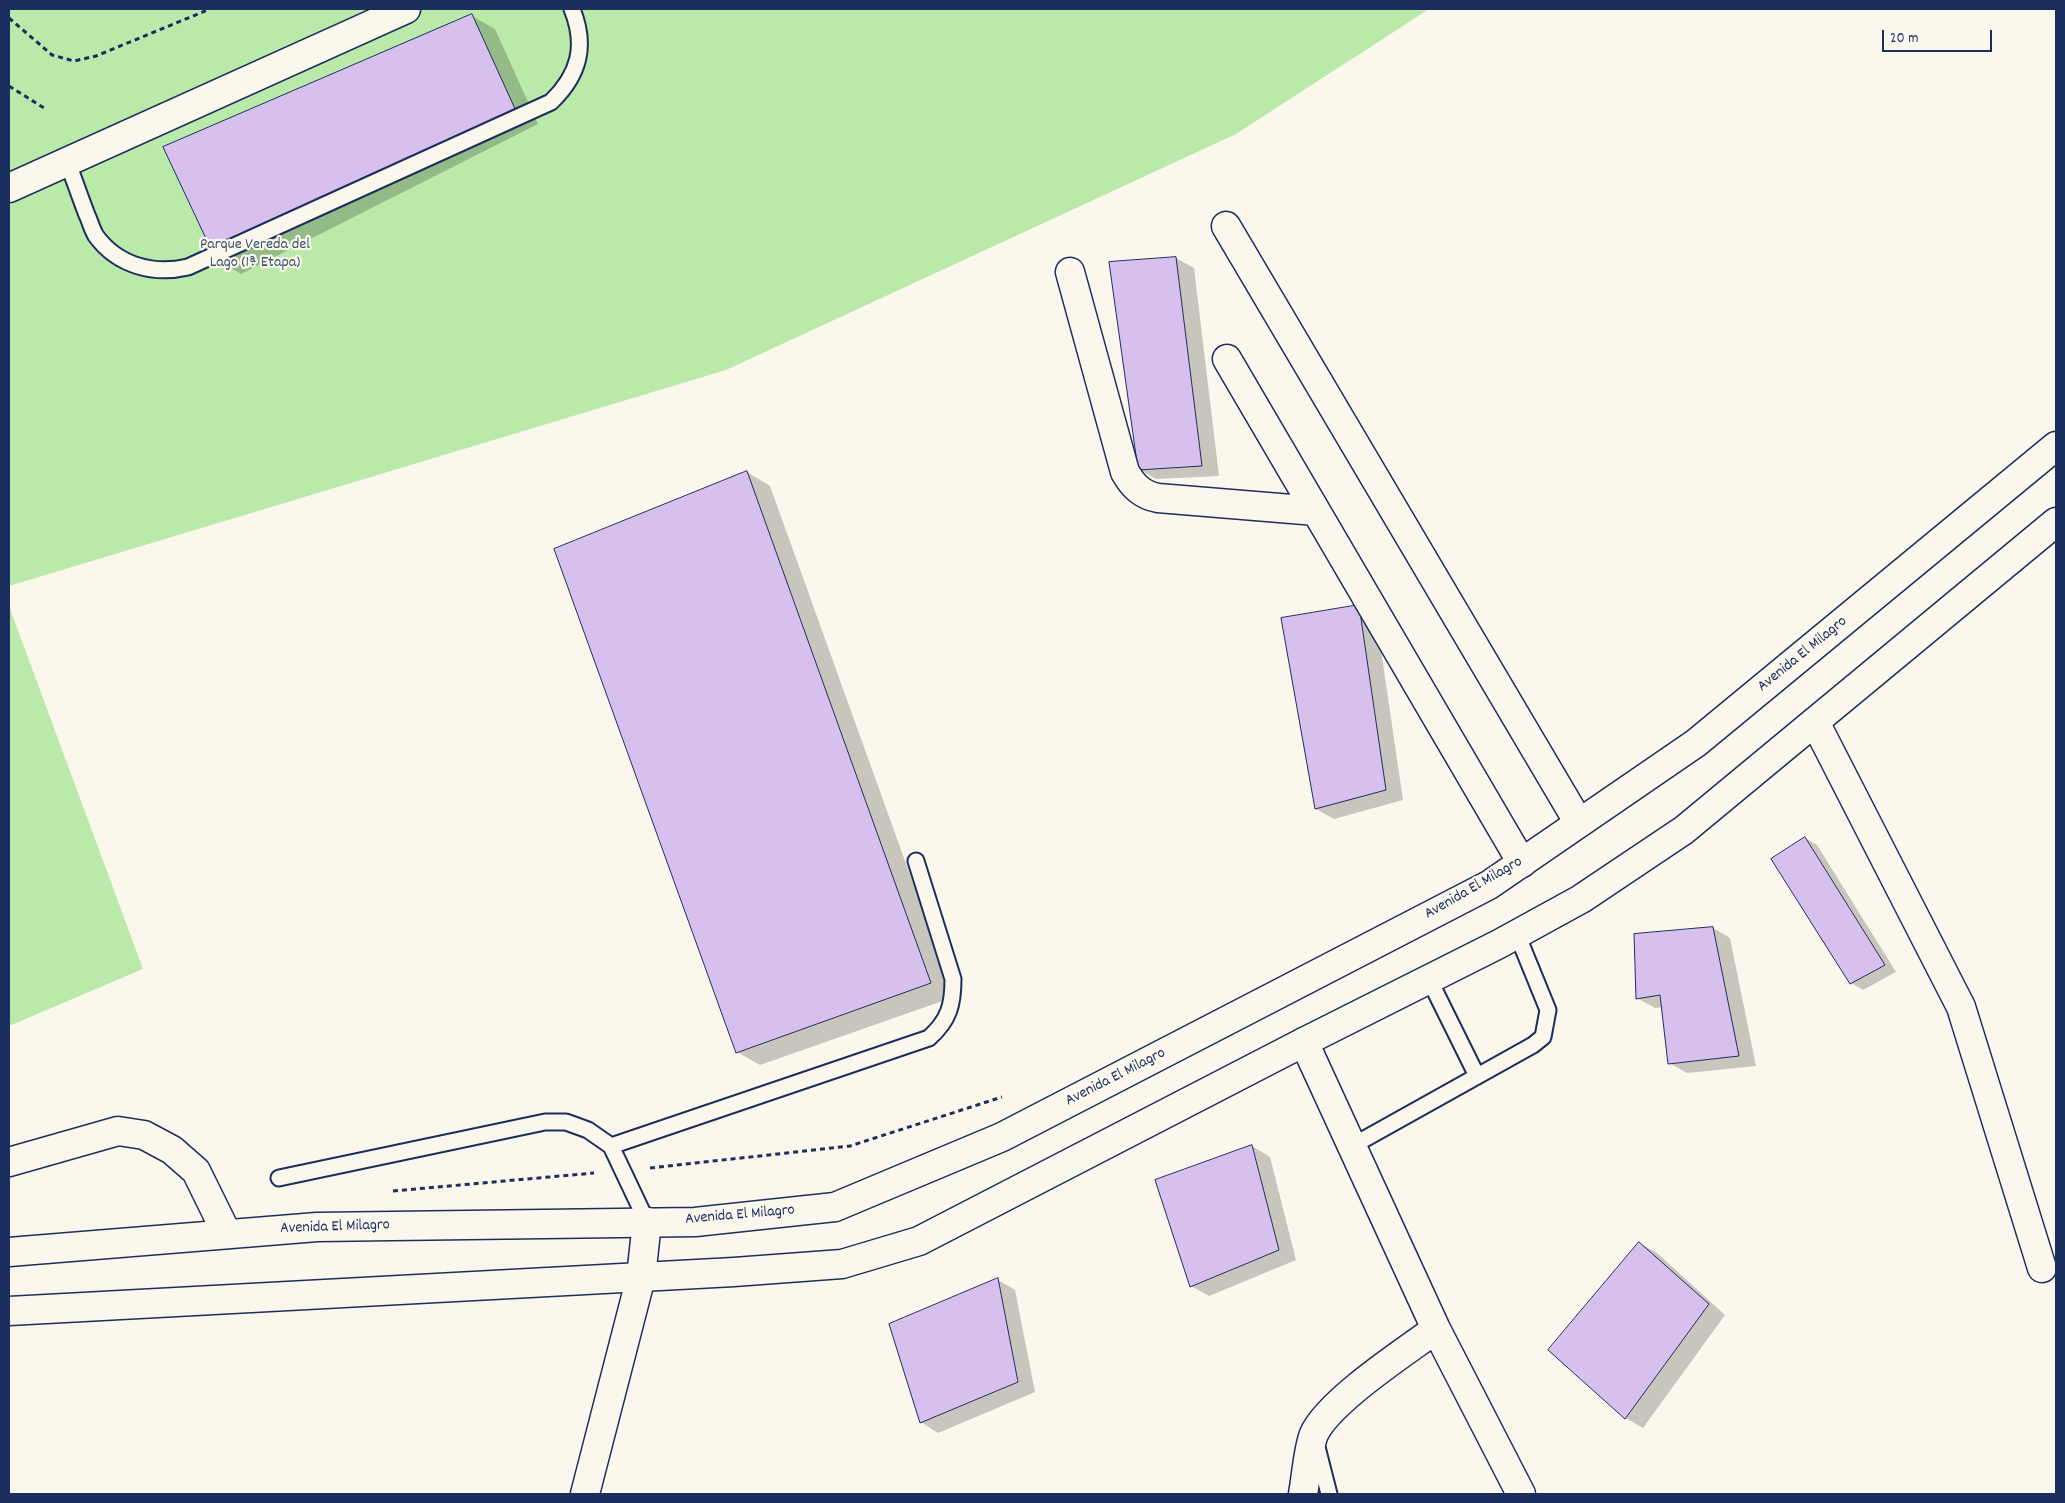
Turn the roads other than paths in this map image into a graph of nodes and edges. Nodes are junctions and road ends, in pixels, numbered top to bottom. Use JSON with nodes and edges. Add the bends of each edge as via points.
{"nodes":[{"id":1,"x":406,"y":9,"type":"edge"},
{"id":2,"x":572,"y":9,"type":"edge"},
{"id":3,"x":67,"y":161,"type":"junction"},
{"id":4,"x":9,"y":188,"type":"edge"},
{"id":5,"x":1226,"y":226,"type":"dead end"},
{"id":6,"x":1070,"y":272,"type":"dead end"},
{"id":7,"x":1227,"y":359,"type":"dead end"},
{"id":8,"x":2056,"y":446,"type":"edge"},
{"id":9,"x":1316,"y":511,"type":"junction"},
{"id":10,"x":2056,"y":522,"type":"edge"},
{"id":11,"x":1815,"y":722,"type":"junction"},
{"id":12,"x":1579,"y":823,"type":"junction"},
{"id":13,"x":916,"y":861,"type":"dead end"},
{"id":14,"x":1522,"y":863,"type":"junction"},
{"id":15,"x":1517,"y":934,"type":"junction"},
{"id":16,"x":1429,"y":979,"type":"junction"},
{"id":17,"x":1304,"y":1042,"type":"junction"},
{"id":18,"x":1477,"y":1076,"type":"junction"},
{"id":19,"x":611,"y":1146,"type":"junction"},
{"id":20,"x":1352,"y":1146,"type":"junction"},
{"id":21,"x":9,"y":1162,"type":"edge"},
{"id":22,"x":279,"y":1178,"type":"dead end"},
{"id":23,"x":647,"y":1222,"type":"junction"},
{"id":24,"x":227,"y":1234,"type":"junction"},
{"id":25,"x":9,"y":1252,"type":"edge"},
{"id":26,"x":2042,"y":1268,"type":"dead end"},
{"id":27,"x":641,"y":1277,"type":"junction"},
{"id":28,"x":9,"y":1311,"type":"edge"},
{"id":29,"x":1436,"y":1329,"type":"junction"},
{"id":30,"x":1314,"y":1435,"type":"junction"},
{"id":31,"x":584,"y":1494,"type":"edge"},
{"id":32,"x":1302,"y":1494,"type":"edge"},
{"id":33,"x":1329,"y":1494,"type":"edge"},
{"id":34,"x":1521,"y":1494,"type":"edge"}],
"edges":[{"from":1,"to":3,"type":"main road"},
{"from":2,"to":3,"type":"lane","via":[[579,33],[575,72],[550,102],[188,267],[162,271],[144,268],[106,247],[95,235]]},
{"from":3,"to":4,"type":"main road"},
{"from":5,"to":12,"type":"main road"},
{"from":6,"to":9,"type":"main road","via":[[1125,472],[1132,483],[1147,496],[1158,498]]},
{"from":7,"to":9,"type":"main road"},
{"from":8,"to":12,"type":"main road","name":"Avenida El Milagro","via":[[1696,743]]},
{"from":9,"to":14,"type":"main road"},
{"from":10,"to":11,"type":"main road"},
{"from":11,"to":15,"type":"main road","via":[[1684,830],[1581,899]]},
{"from":11,"to":26,"type":"main road","via":[[1961,1007]]},
{"from":12,"to":14,"type":"main road","name":"Avenida El Milagro"},
{"from":13,"to":19,"type":"lane","via":[[953,979],[949,1012],[940,1028],[929,1038]]},
{"from":14,"to":23,"type":"main road","name":"Avenida El Milagro","via":[[1489,884],[1002,1137],[835,1207],[695,1222]]},
{"from":15,"to":16,"type":"main road"},
{"from":15,"to":18,"type":"lane","via":[[1548,1010],[1543,1036],[1533,1045]]},
{"from":16,"to":17,"type":"main road"},
{"from":16,"to":18,"type":"lane"},
{"from":17,"to":20,"type":"main road"},
{"from":17,"to":27,"type":"main road","via":[[919,1241],[842,1264]]},
{"from":18,"to":20,"type":"lane"},
{"from":19,"to":22,"type":"lane","via":[[588,1130],[566,1122],[545,1122]]},
{"from":19,"to":23,"type":"lane"},
{"from":20,"to":29,"type":"main road"},
{"from":21,"to":24,"type":"main road","via":[[118,1131],[144,1135],[172,1150],[196,1171]]},
{"from":23,"to":24,"type":"main road","name":"Avenida El Milagro","via":[[318,1226]]},
{"from":23,"to":27,"type":"main road"},
{"from":24,"to":25,"type":"main road","name":"Avenida El Milagro"},
{"from":27,"to":28,"type":"main road"},
{"from":27,"to":31,"type":"main road"},
{"from":29,"to":30,"type":"main road","via":[[1350,1393],[1326,1415]]},
{"from":29,"to":34,"type":"main road"},
{"from":30,"to":32,"type":"main road"},
{"from":30,"to":33,"type":"lane"}]}
